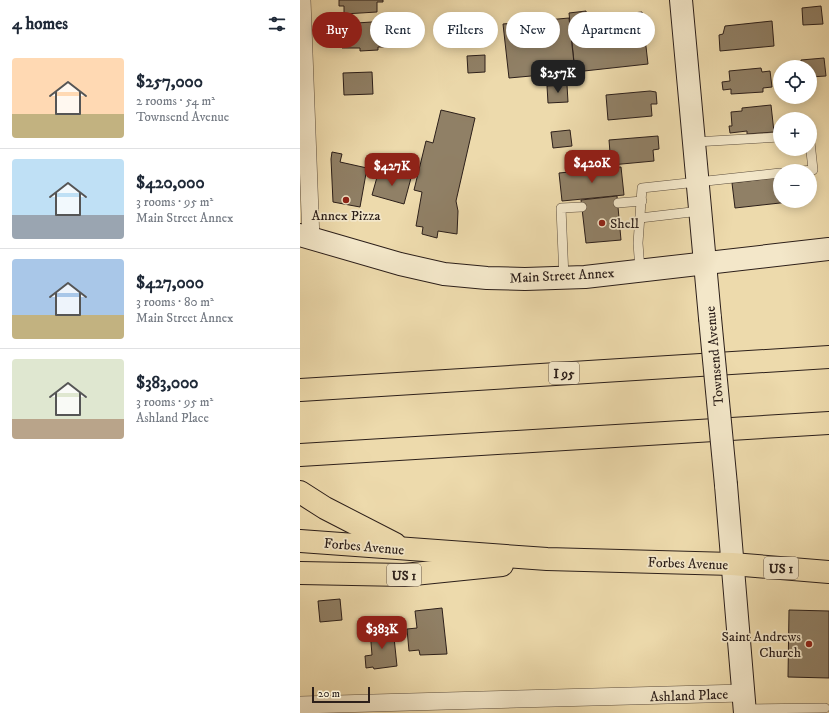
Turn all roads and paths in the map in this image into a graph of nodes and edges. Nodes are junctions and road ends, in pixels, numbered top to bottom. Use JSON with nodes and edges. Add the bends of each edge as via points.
{"nodes":[{"id":1,"x":302,"y":0,"type":"edge"},
{"id":2,"x":680,"y":0,"type":"edge"},
{"id":3,"x":773,"y":136,"type":"edge"},
{"id":4,"x":694,"y":142,"type":"junction"},
{"id":5,"x":773,"y":174,"type":"edge"},
{"id":6,"x":698,"y":181,"type":"junction"},
{"id":7,"x":642,"y":201,"type":"junction"},
{"id":8,"x":618,"y":204,"type":"dead end"},
{"id":9,"x":582,"y":207,"type":"dead end"},
{"id":10,"x":700,"y":211,"type":"junction"},
{"id":11,"x":640,"y":218,"type":"junction"},
{"id":12,"x":306,"y":238,"type":"edge"},
{"id":13,"x":829,"y":249,"type":"edge"},
{"id":14,"x":706,"y":263,"type":"junction"},
{"id":15,"x":640,"y":270,"type":"junction"},
{"id":16,"x":564,"y":278,"type":"junction"},
{"id":17,"x":829,"y":356,"type":"edge"},
{"id":18,"x":300,"y":390,"type":"edge"},
{"id":19,"x":829,"y":422,"type":"edge"},
{"id":20,"x":300,"y":455,"type":"edge"},
{"id":21,"x":300,"y":492,"type":"edge"},
{"id":22,"x":300,"y":540,"type":"edge"},
{"id":23,"x":405,"y":549,"type":"junction"},
{"id":24,"x":547,"y":559,"type":"junction"},
{"id":25,"x":732,"y":564,"type":"junction"},
{"id":26,"x":829,"y":572,"type":"edge"},
{"id":27,"x":300,"y":573,"type":"edge"},
{"id":28,"x":300,"y":705,"type":"edge"},
{"id":29,"x":744,"y":705,"type":"edge"},
{"id":30,"x":825,"y":708,"type":"dead end"}],
"edges":[{"from":1,"to":12,"type":"street"},
{"from":2,"to":4,"type":"main road","name":"Townsend Avenue"},
{"from":3,"to":4,"type":"lane"},
{"from":4,"to":6,"type":"main road","name":"Townsend Avenue"},
{"from":5,"to":6,"type":"lane"},
{"from":6,"to":7,"type":"lane","via":[[642,188]]},
{"from":6,"to":10,"type":"main road","name":"Townsend Avenue"},
{"from":7,"to":8,"type":"lane"},
{"from":7,"to":11,"type":"lane"},
{"from":9,"to":16,"type":"lane","via":[[561,208]]},
{"from":10,"to":11,"type":"lane"},
{"from":10,"to":14,"type":"main road","name":"Townsend Avenue"},
{"from":11,"to":15,"type":"lane"},
{"from":12,"to":16,"type":"main road","name":"Main Street Annex","via":[[444,274],[487,278]]},
{"from":13,"to":14,"type":"main road","name":"Main Street Annex"},
{"from":14,"to":15,"type":"main road","name":"Main Street Annex"},
{"from":14,"to":25,"type":"main road","name":"Townsend Avenue","bridge":true},
{"from":15,"to":16,"type":"main road","name":"Main Street Annex"},
{"from":17,"to":18,"type":"main road","number":"I 95"},
{"from":19,"to":20,"type":"main road"},
{"from":21,"to":23,"type":"main road","number":"US 1","via":[[325,508]]},
{"from":22,"to":23,"type":"main road","name":"Forbes Avenue"},
{"from":23,"to":24,"type":"main road","name":"Forbes Avenue","number":"US 1"},
{"from":24,"to":25,"type":"main road","name":"Forbes Avenue","number":"US 1"},
{"from":24,"to":27,"type":"main road","name":"Forbes Avenue","number":"US 1","via":[[468,570],[404,575]]},
{"from":25,"to":26,"type":"main road","name":"Forbes Avenue","number":"US 1"},
{"from":25,"to":29,"type":"main road","name":"Townsend Avenue"},
{"from":28,"to":29,"type":"street","name":"Ashland Place"},
{"from":29,"to":30,"type":"lane"}]}
